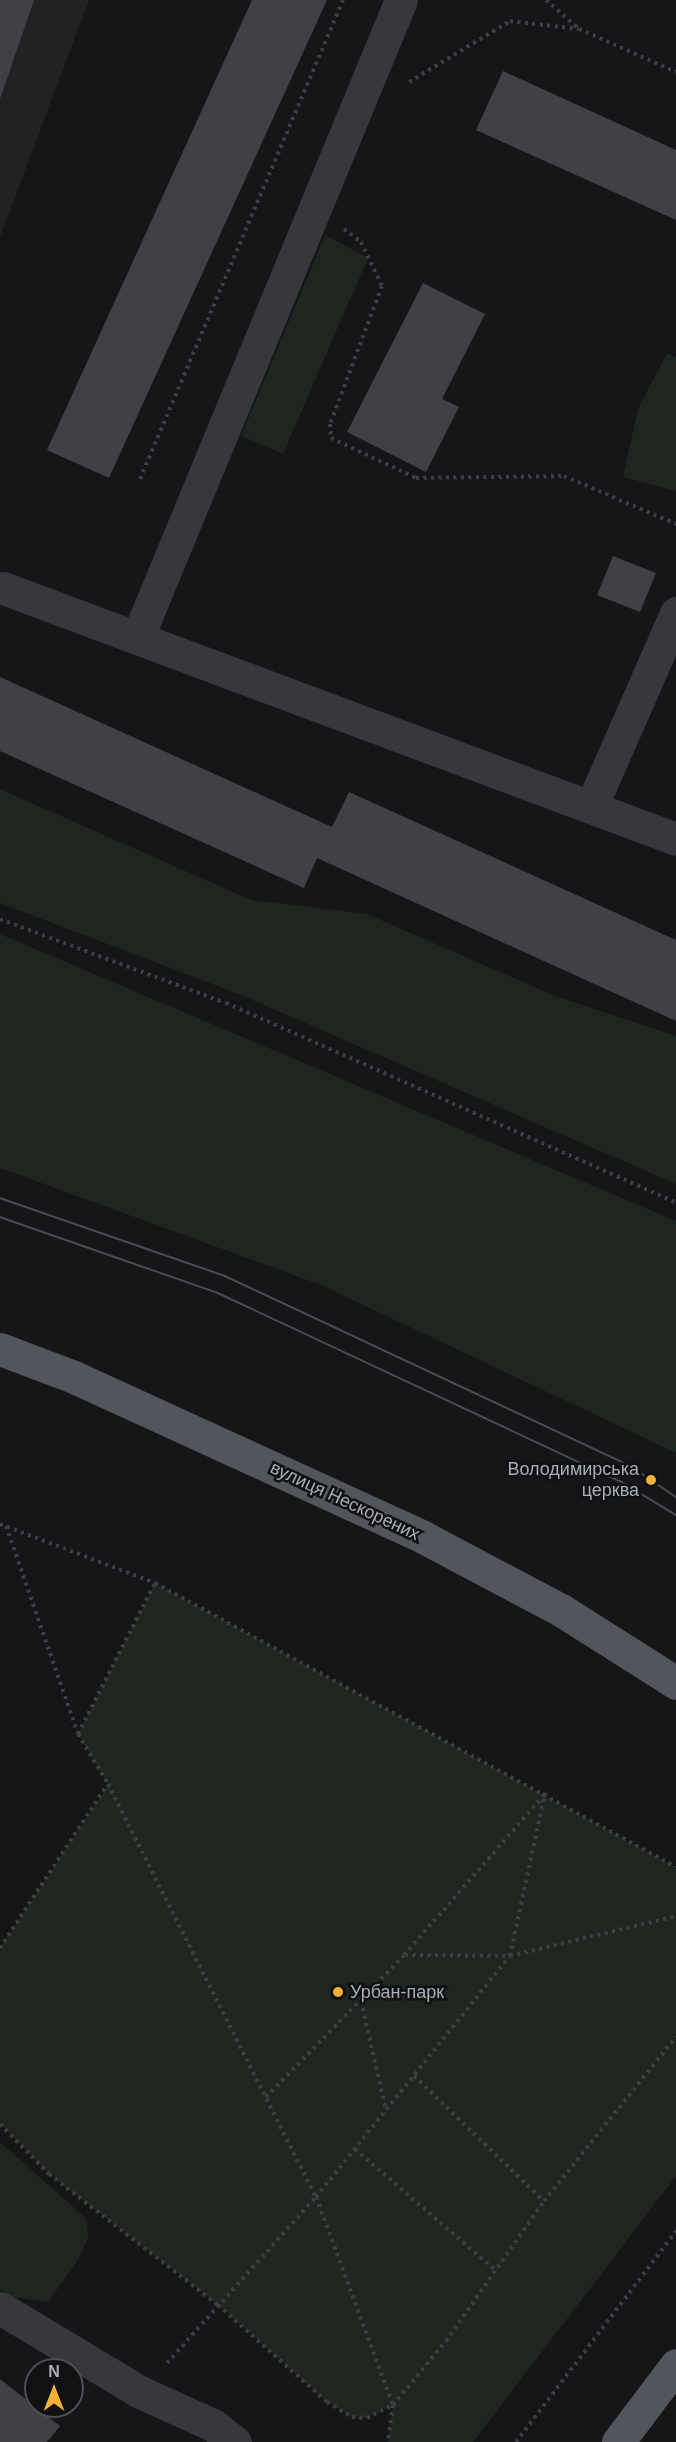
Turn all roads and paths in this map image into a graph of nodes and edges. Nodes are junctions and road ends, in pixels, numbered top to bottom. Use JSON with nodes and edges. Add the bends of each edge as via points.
{"nodes":[{"id":1,"x":342,"y":0,"type":"edge"},
{"id":2,"x":401,"y":0,"type":"edge"},
{"id":3,"x":546,"y":0,"type":"edge"},
{"id":4,"x":579,"y":29,"type":"junction"},
{"id":5,"x":676,"y":72,"type":"edge"},
{"id":6,"x":402,"y":87,"type":"dead end"},
{"id":7,"x":315,"y":207,"type":"junction"},
{"id":8,"x":141,"y":479,"type":"dead end"},
{"id":9,"x":676,"y":524,"type":"edge"},
{"id":10,"x":3,"y":588,"type":"dead end"},
{"id":11,"x":676,"y":613,"type":"edge"},
{"id":12,"x":138,"y":636,"type":"junction"},
{"id":13,"x":591,"y":807,"type":"junction"},
{"id":14,"x":676,"y":839,"type":"edge"},
{"id":15,"x":0,"y":919,"type":"edge"},
{"id":16,"x":676,"y":1202,"type":"edge"},
{"id":17,"x":0,"y":1349,"type":"edge"},
{"id":18,"x":0,"y":1524,"type":"edge"},
{"id":19,"x":6,"y":1526,"type":"junction"},
{"id":20,"x":155,"y":1583,"type":"junction"},
{"id":21,"x":676,"y":1683,"type":"edge"},
{"id":22,"x":78,"y":1734,"type":"junction"},
{"id":23,"x":108,"y":1784,"type":"junction"},
{"id":24,"x":545,"y":1793,"type":"junction"},
{"id":25,"x":676,"y":1867,"type":"edge"},
{"id":26,"x":676,"y":1916,"type":"edge"},
{"id":27,"x":0,"y":1948,"type":"edge"},
{"id":28,"x":404,"y":1955,"type":"junction"},
{"id":29,"x":510,"y":1956,"type":"junction"},
{"id":30,"x":361,"y":2000,"type":"junction"},
{"id":31,"x":676,"y":2037,"type":"edge"},
{"id":32,"x":414,"y":2076,"type":"junction"},
{"id":33,"x":266,"y":2098,"type":"junction"},
{"id":34,"x":386,"y":2110,"type":"junction"},
{"id":35,"x":0,"y":2124,"type":"edge"},
{"id":36,"x":355,"y":2148,"type":"junction"},
{"id":37,"x":316,"y":2197,"type":"junction"},
{"id":38,"x":544,"y":2201,"type":"junction"},
{"id":39,"x":676,"y":2231,"type":"edge"},
{"id":40,"x":494,"y":2269,"type":"junction"},
{"id":41,"x":218,"y":2305,"type":"junction"},
{"id":42,"x":0,"y":2308,"type":"edge"},
{"id":43,"x":676,"y":2364,"type":"edge"},
{"id":44,"x":141,"y":2392,"type":"junction"},
{"id":45,"x":393,"y":2405,"type":"junction"},
{"id":46,"x":235,"y":2442,"type":"edge"},
{"id":47,"x":388,"y":2442,"type":"edge"},
{"id":48,"x":516,"y":2442,"type":"edge"},
{"id":49,"x":618,"y":2442,"type":"edge"}],
"edges":[{"from":1,"to":8,"type":"path"},
{"from":2,"to":7,"type":"lane"},
{"from":3,"to":4,"type":"path"},
{"from":4,"to":5,"type":"path"},
{"from":4,"to":6,"type":"path","via":[[510,21]]},
{"from":7,"to":9,"type":"path","via":[[362,242],[382,286],[330,424],[331,438],[416,478],[564,476]]},
{"from":7,"to":12,"type":"lane"},
{"from":10,"to":12,"type":"lane"},
{"from":11,"to":13,"type":"lane"},
{"from":12,"to":13,"type":"lane"},
{"from":13,"to":14,"type":"lane"},
{"from":15,"to":16,"type":"path","via":[[226,1004]]},
{"from":17,"to":21,"type":"main road","name":"вулиця Нескорених","via":[[74,1377],[423,1537],[561,1610]]},
{"from":18,"to":19,"type":"path"},
{"from":19,"to":20,"type":"path"},
{"from":19,"to":22,"type":"path"},
{"from":20,"to":22,"type":"path"},
{"from":20,"to":24,"type":"path"},
{"from":22,"to":23,"type":"path"},
{"from":23,"to":27,"type":"path"},
{"from":23,"to":33,"type":"path"},
{"from":24,"to":25,"type":"path"},
{"from":24,"to":28,"type":"path"},
{"from":24,"to":29,"type":"path"},
{"from":26,"to":29,"type":"path"},
{"from":28,"to":29,"type":"path"},
{"from":28,"to":30,"type":"path"},
{"from":29,"to":32,"type":"path"},
{"from":30,"to":33,"type":"path"},
{"from":30,"to":34,"type":"path"},
{"from":31,"to":38,"type":"path"},
{"from":32,"to":34,"type":"path"},
{"from":32,"to":38,"type":"path"},
{"from":33,"to":37,"type":"path"},
{"from":34,"to":36,"type":"path"},
{"from":35,"to":41,"type":"path","via":[[49,2174]]},
{"from":36,"to":37,"type":"path"},
{"from":36,"to":40,"type":"path"},
{"from":37,"to":41,"type":"path"},
{"from":37,"to":45,"type":"path"},
{"from":38,"to":40,"type":"path"},
{"from":39,"to":48,"type":"path"},
{"from":40,"to":45,"type":"path","via":[[446,2341]]},
{"from":41,"to":44,"type":"path"},
{"from":41,"to":45,"type":"path","via":[[327,2402],[352,2417],[367,2418]]},
{"from":42,"to":44,"type":"lane"},
{"from":43,"to":49,"type":"main road"},
{"from":44,"to":46,"type":"lane","via":[[213,2425]]},
{"from":45,"to":47,"type":"path"}]}
